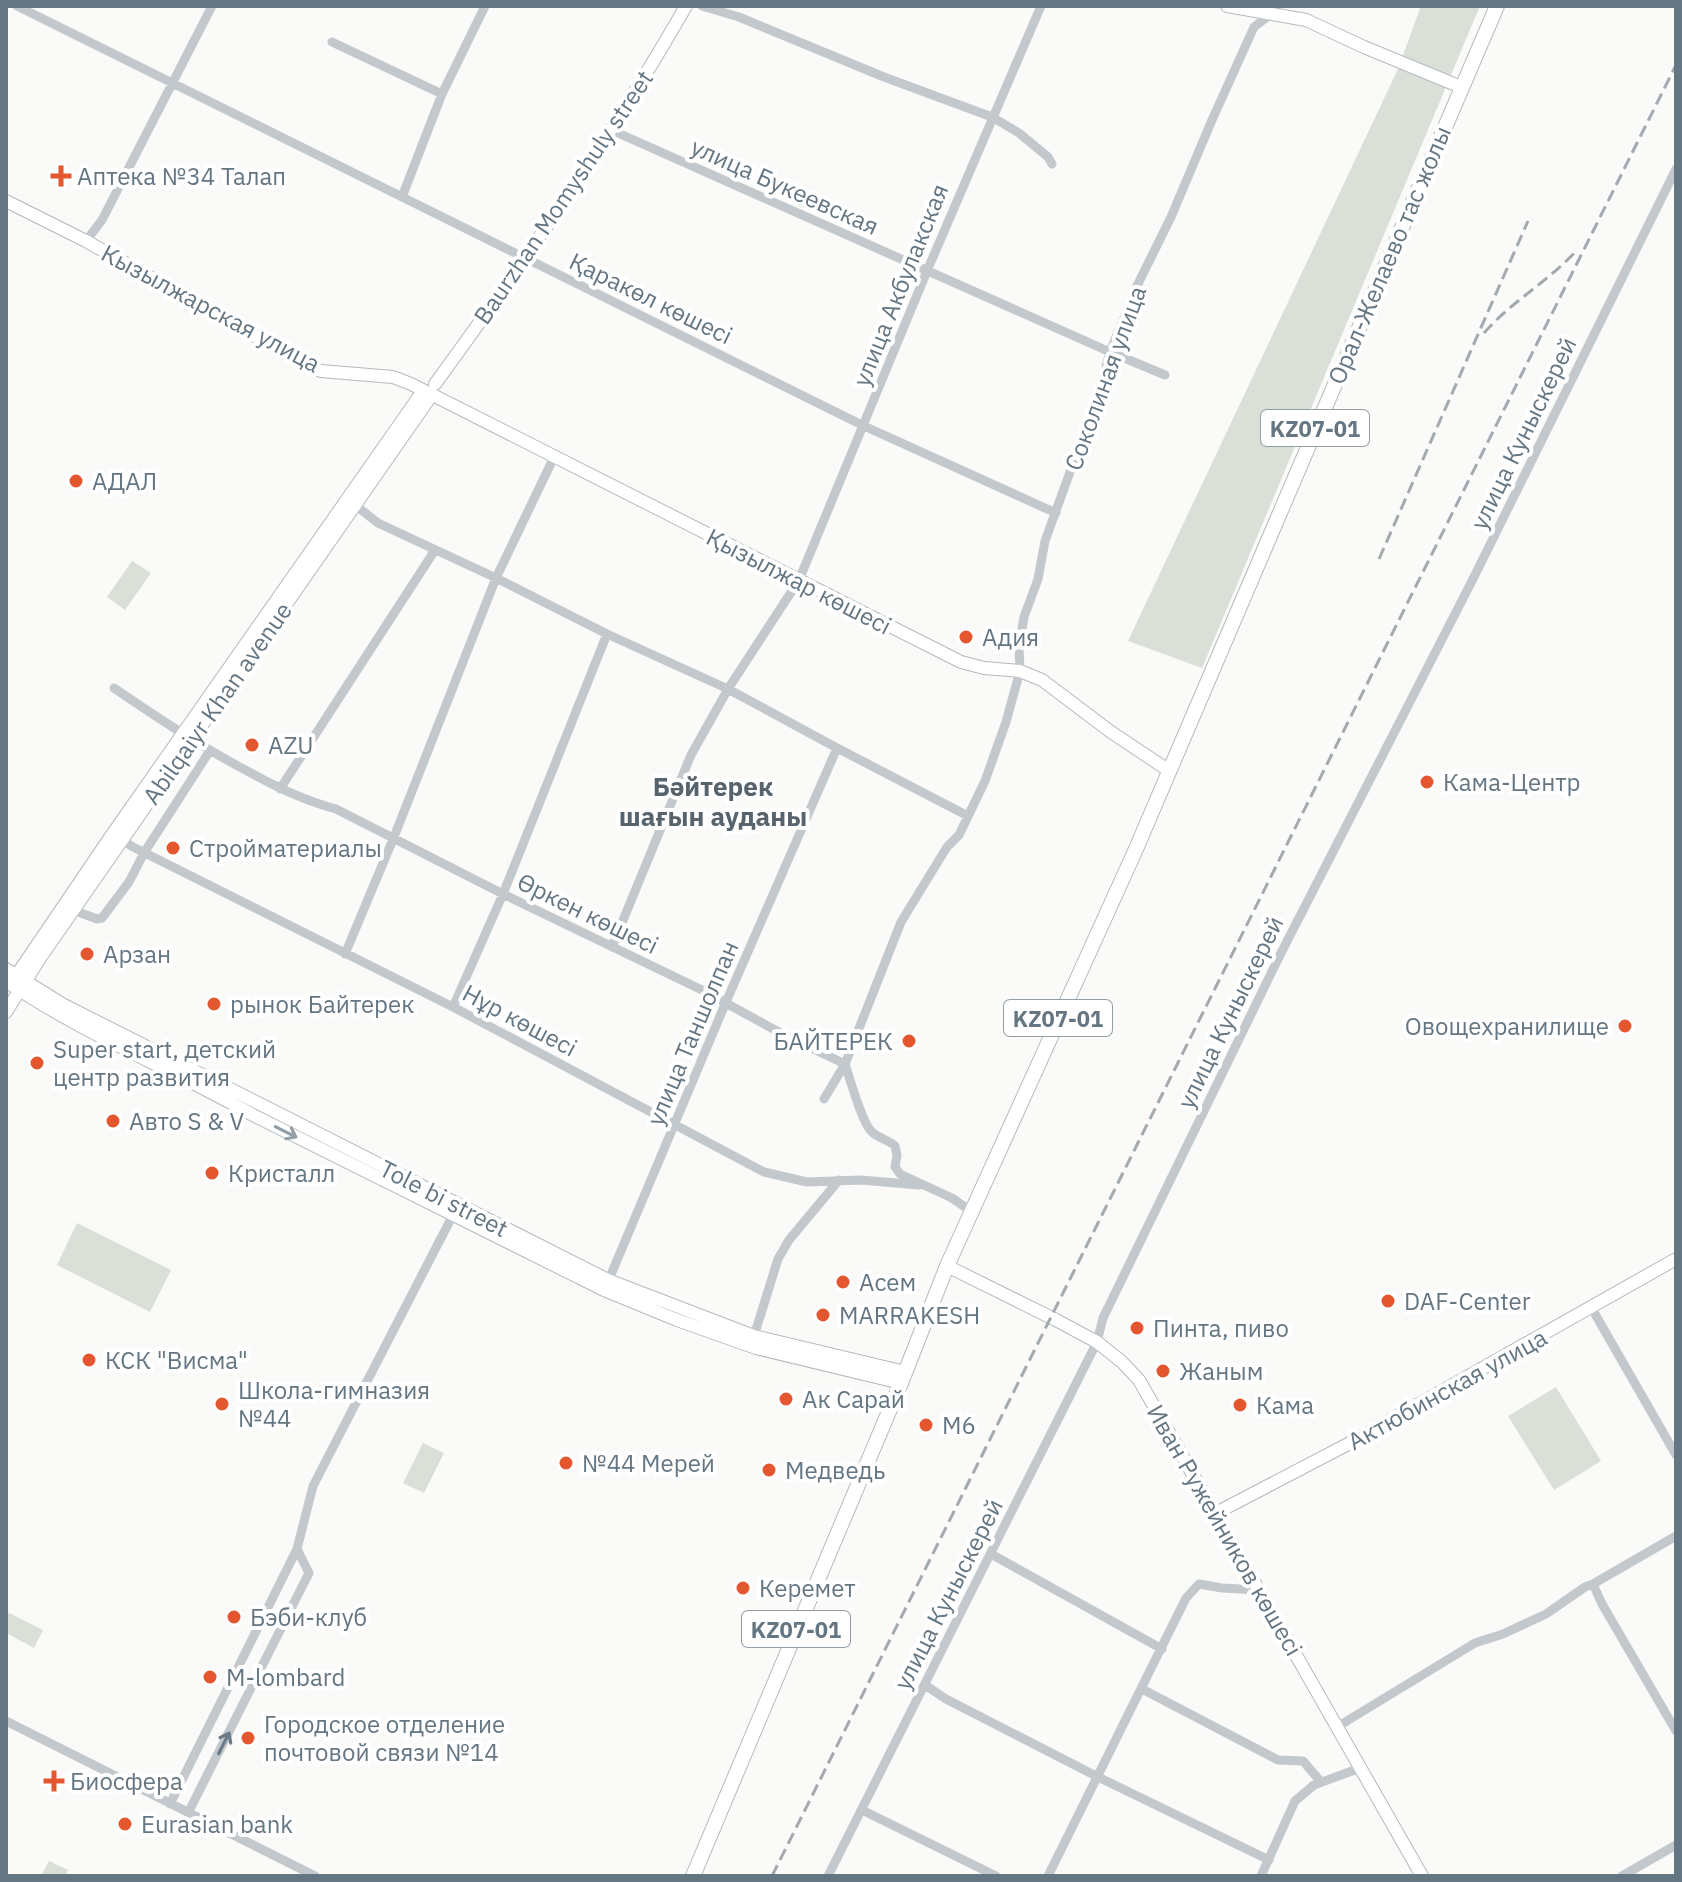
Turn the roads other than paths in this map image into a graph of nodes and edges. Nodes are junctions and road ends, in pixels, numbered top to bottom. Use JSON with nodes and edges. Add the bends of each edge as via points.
{"nodes":[{"id":1,"x":17,"y":6,"type":"edge"},
{"id":2,"x":212,"y":6,"type":"edge"},
{"id":3,"x":485,"y":6,"type":"edge"},
{"id":4,"x":686,"y":6,"type":"edge"},
{"id":5,"x":702,"y":6,"type":"edge"},
{"id":6,"x":1041,"y":6,"type":"edge"},
{"id":7,"x":1227,"y":6,"type":"edge"},
{"id":8,"x":1497,"y":6,"type":"edge"},
{"id":9,"x":1271,"y":14,"type":"junction"},
{"id":10,"x":332,"y":42,"type":"dead end"},
{"id":11,"x":172,"y":84,"type":"junction"},
{"id":12,"x":1461,"y":87,"type":"junction"},
{"id":13,"x":442,"y":94,"type":"junction"},
{"id":14,"x":992,"y":117,"type":"junction"},
{"id":15,"x":609,"y":129,"type":"junction"},
{"id":16,"x":1052,"y":164,"type":"dead end"},
{"id":17,"x":1676,"y":169,"type":"edge"},
{"id":18,"x":402,"y":197,"type":"junction"},
{"id":19,"x":6,"y":201,"type":"edge"},
{"id":20,"x":86,"y":241,"type":"junction"},
{"id":21,"x":526,"y":259,"type":"junction"},
{"id":22,"x":927,"y":271,"type":"junction"},
{"id":23,"x":1110,"y":352,"type":"junction"},
{"id":24,"x":1165,"y":375,"type":"dead end"},
{"id":25,"x":430,"y":390,"type":"junction"},
{"id":26,"x":864,"y":426,"type":"junction"},
{"id":27,"x":554,"y":457,"type":"junction"},
{"id":28,"x":355,"y":505,"type":"junction"},
{"id":29,"x":1056,"y":513,"type":"junction"},
{"id":30,"x":435,"y":550,"type":"junction"},
{"id":31,"x":496,"y":578,"type":"junction"},
{"id":32,"x":799,"y":580,"type":"junction"},
{"id":33,"x":607,"y":634,"type":"junction"},
{"id":34,"x":1020,"y":671,"type":"junction"},
{"id":35,"x":114,"y":688,"type":"dead end"},
{"id":36,"x":728,"y":689,"type":"junction"},
{"id":37,"x":182,"y":734,"type":"junction"},
{"id":38,"x":837,"y":748,"type":"junction"},
{"id":39,"x":209,"y":752,"type":"junction"},
{"id":40,"x":1168,"y":770,"type":"junction"},
{"id":41,"x":280,"y":789,"type":"junction"},
{"id":42,"x":968,"y":816,"type":"junction"},
{"id":43,"x":120,"y":833,"type":"junction"},
{"id":44,"x":394,"y":837,"type":"junction"},
{"id":45,"x":144,"y":853,"type":"junction"},
{"id":46,"x":503,"y":894,"type":"junction"},
{"id":47,"x":73,"y":910,"type":"junction"},
{"id":48,"x":612,"y":947,"type":"junction"},
{"id":49,"x":345,"y":954,"type":"junction"},
{"id":50,"x":13,"y":982,"type":"edge"},
{"id":51,"x":726,"y":1002,"type":"junction"},
{"id":52,"x":453,"y":1007,"type":"junction"},
{"id":53,"x":6,"y":1012,"type":"edge"},
{"id":54,"x":845,"y":1064,"type":"junction"},
{"id":55,"x":824,"y":1099,"type":"dead end"},
{"id":56,"x":674,"y":1124,"type":"junction"},
{"id":57,"x":839,"y":1180,"type":"junction"},
{"id":58,"x":927,"y":1185,"type":"junction"},
{"id":59,"x":455,"y":1210,"type":"junction"},
{"id":60,"x":972,"y":1212,"type":"junction"},
{"id":61,"x":1676,"y":1259,"type":"edge"},
{"id":62,"x":947,"y":1266,"type":"junction"},
{"id":63,"x":606,"y":1285,"type":"junction"},
{"id":64,"x":1591,"y":1307,"type":"junction"},
{"id":65,"x":754,"y":1336,"type":"junction"},
{"id":66,"x":1097,"y":1342,"type":"junction"},
{"id":67,"x":903,"y":1378,"type":"junction"},
{"id":68,"x":1676,"y":1455,"type":"edge"},
{"id":69,"x":1216,"y":1513,"type":"junction"},
{"id":70,"x":1676,"y":1536,"type":"edge"},
{"id":71,"x":297,"y":1549,"type":"junction"},
{"id":72,"x":991,"y":1554,"type":"junction"},
{"id":73,"x":1593,"y":1584,"type":"junction"},
{"id":74,"x":1259,"y":1590,"type":"junction"},
{"id":75,"x":1162,"y":1649,"type":"junction"},
{"id":76,"x":925,"y":1685,"type":"junction"},
{"id":77,"x":1142,"y":1689,"type":"junction"},
{"id":78,"x":6,"y":1721,"type":"edge"},
{"id":79,"x":1337,"y":1727,"type":"junction"},
{"id":80,"x":1676,"y":1731,"type":"edge"},
{"id":81,"x":1360,"y":1768,"type":"junction"},
{"id":82,"x":1098,"y":1777,"type":"junction"},
{"id":83,"x":1321,"y":1782,"type":"junction"},
{"id":84,"x":170,"y":1804,"type":"junction"},
{"id":85,"x":862,"y":1810,"type":"junction"},
{"id":86,"x":188,"y":1813,"type":"junction"},
{"id":87,"x":1676,"y":1845,"type":"edge"},
{"id":88,"x":1269,"y":1860,"type":"junction"},
{"id":89,"x":315,"y":1876,"type":"edge"},
{"id":90,"x":693,"y":1876,"type":"edge"},
{"id":91,"x":828,"y":1876,"type":"edge"},
{"id":92,"x":996,"y":1876,"type":"edge"},
{"id":93,"x":1048,"y":1876,"type":"edge"},
{"id":94,"x":1261,"y":1876,"type":"edge"},
{"id":95,"x":1422,"y":1876,"type":"edge"},
{"id":96,"x":1622,"y":1876,"type":"edge"}],
"edges":[{"from":1,"to":11,"type":"street","name":"Қаракөл көшесі"},
{"from":2,"to":11,"type":"street"},
{"from":3,"to":13,"type":"street"},
{"from":4,"to":15,"type":"street","name":"Baurzhan Momyshuly street"},
{"from":5,"to":14,"type":"street"},
{"from":6,"to":14,"type":"street","name":"улица Акбулакская"},
{"from":7,"to":9,"type":"street"},
{"from":8,"to":12,"type":"main road","name":"Орал-Желаево тас жолы","number":"KZ07-01"},
{"from":9,"to":12,"type":"street","via":[[1306,20]]},
{"from":9,"to":23,"type":"street","name":"Соколиная улица","via":[[1254,27]]},
{"from":10,"to":13,"type":"street"},
{"from":11,"to":18,"type":"street","name":"Қаракөл көшесі"},
{"from":11,"to":20,"type":"street"},
{"from":12,"to":40,"type":"main road","name":"Орал-Желаево тас жолы","number":"KZ07-01"},
{"from":13,"to":18,"type":"street"},
{"from":14,"to":16,"type":"street","via":[[1019,133]]},
{"from":14,"to":22,"type":"street","name":"улица Акбулакская"},
{"from":15,"to":21,"type":"street","name":"Baurzhan Momyshuly street"},
{"from":15,"to":22,"type":"street","name":"улица Букеевская"},
{"from":17,"to":66,"type":"street","name":"улица Куныскерей","via":[[1280,955],[1103,1318]]},
{"from":18,"to":21,"type":"street","name":"Қаракөл көшесі"},
{"from":19,"to":20,"type":"street","name":"Кызылжарская улица"},
{"from":20,"to":25,"type":"street","name":"Кызылжарская улица","via":[[306,365],[393,377]]},
{"from":21,"to":25,"type":"street","name":"Baurzhan Momyshuly street"},
{"from":21,"to":26,"type":"street","name":"Қаракөл көшесі"},
{"from":22,"to":23,"type":"street","name":"улица Букеевская"},
{"from":22,"to":26,"type":"street","name":"улица Акбулакская"},
{"from":23,"to":24,"type":"street","name":"улица Букеевская"},
{"from":23,"to":29,"type":"street","name":"Соколиная улица"},
{"from":25,"to":27,"type":"street","name":"Қызылжар көшесі"},
{"from":25,"to":28,"type":"street","name":"Abilqaiyr Khan avenue"},
{"from":25,"to":37,"type":"street","name":"Abilqaiyr Khan avenue"},
{"from":26,"to":29,"type":"street","name":"Қаракөл көшесі"},
{"from":26,"to":32,"type":"street","name":"улица Акбулакская"},
{"from":27,"to":31,"type":"street"},
{"from":27,"to":32,"type":"street","name":"Қызылжар көшесі"},
{"from":28,"to":30,"type":"street","via":[[378,523]]},
{"from":28,"to":37,"type":"street","name":"Abilqaiyr Khan avenue"},
{"from":29,"to":34,"type":"street","name":"Соколиная улица","via":[[1024,617]]},
{"from":30,"to":31,"type":"street"},
{"from":30,"to":41,"type":"street"},
{"from":31,"to":33,"type":"street"},
{"from":31,"to":44,"type":"street"},
{"from":32,"to":34,"type":"street","name":"Қызылжар көшесі","via":[[961,662]]},
{"from":32,"to":36,"type":"street","name":"улица Акбулакская"},
{"from":33,"to":36,"type":"street"},
{"from":33,"to":46,"type":"street"},
{"from":34,"to":40,"type":"street","name":"Қызылжар көшесі","via":[[1042,680]]},
{"from":34,"to":42,"type":"street","name":"Соколиная улица","via":[[996,751]]},
{"from":35,"to":37,"type":"street","name":"Өркен көшесі"},
{"from":36,"to":38,"type":"street"},
{"from":36,"to":48,"type":"street","name":"улица Акбулакская","via":[[691,755]]},
{"from":37,"to":39,"type":"street","name":"Өркен көшесі"},
{"from":37,"to":43,"type":"street","name":"Abilqaiyr Khan avenue"},
{"from":38,"to":42,"type":"street"},
{"from":38,"to":51,"type":"street","name":"улица Таншолпан"},
{"from":39,"to":41,"type":"street","name":"Өркен көшесі"},
{"from":39,"to":45,"type":"street"},
{"from":40,"to":60,"type":"main road","number":"KZ07-01"},
{"from":41,"to":44,"type":"street","name":"Өркен көшесі"},
{"from":42,"to":54,"type":"street","name":"Соколиная улица","via":[[901,922]]},
{"from":43,"to":45,"type":"street","name":"Нұр көшесі"},
{"from":43,"to":47,"type":"street","name":"Abilqaiyr Khan avenue"},
{"from":43,"to":50,"type":"street","name":"Abilqaiyr Khan avenue"},
{"from":44,"to":46,"type":"street","name":"Өркен көшесі"},
{"from":44,"to":49,"type":"street"},
{"from":45,"to":47,"type":"street","via":[[102,918]]},
{"from":45,"to":49,"type":"street","name":"Нұр көшесі"},
{"from":46,"to":48,"type":"street","name":"Өркен көшесі"},
{"from":46,"to":52,"type":"street"},
{"from":47,"to":50,"type":"street","name":"Abilqaiyr Khan avenue"},
{"from":48,"to":51,"type":"street","name":"Өркен көшесі"},
{"from":49,"to":52,"type":"street","name":"Нұр көшесі"},
{"from":50,"to":53,"type":"street","name":"Abilqaiyr Khan avenue"},
{"from":50,"to":59,"type":"street","name":"Tole bi street","via":[[57,1013]]},
{"from":51,"to":54,"type":"street","name":"Өркен көшесі"},
{"from":51,"to":56,"type":"street","name":"улица Таншолпан"},
{"from":52,"to":56,"type":"street","name":"Нұр көшесі"},
{"from":54,"to":55,"type":"street","name":"Соколиная улица"},
{"from":54,"to":58,"type":"street","via":[[864,1119],[873,1133],[895,1146],[895,1167]]},
{"from":56,"to":57,"type":"street","name":"Нұр көшесі","via":[[764,1172],[807,1182]]},
{"from":56,"to":63,"type":"street","name":"улица Таншолпан"},
{"from":57,"to":58,"type":"street","name":"Нұр көшесі"},
{"from":57,"to":65,"type":"street","via":[[778,1259]]},
{"from":58,"to":60,"type":"street"},
{"from":59,"to":63,"type":"street","name":"Tole bi street"},
{"from":59,"to":71,"type":"street","via":[[313,1486]]},
{"from":60,"to":62,"type":"main road","number":"KZ07-01"},
{"from":61,"to":64,"type":"street","name":"Актюбинская улица"},
{"from":62,"to":66,"type":"street","name":"Иван Ружейников көшесі"},
{"from":62,"to":67,"type":"main road","number":"KZ07-01"},
{"from":63,"to":65,"type":"street","name":"Tole bi street"},
{"from":63,"to":67,"type":"street","name":"Tole bi street","via":[[677,1320],[756,1348]]},
{"from":64,"to":68,"type":"street"},
{"from":64,"to":69,"type":"street","name":"Актюбинская улица"},
{"from":65,"to":67,"type":"street","name":"Tole bi street"},
{"from":66,"to":69,"type":"street","name":"Иван Ружейников көшесі","via":[[1139,1380]]},
{"from":66,"to":72,"type":"street","name":"улица Куныскерей"},
{"from":67,"to":90,"type":"main road","number":"KZ07-01"},
{"from":69,"to":74,"type":"street","name":"Иван Ружейников көшесі"},
{"from":70,"to":73,"type":"street"},
{"from":71,"to":84,"type":"street"},
{"from":86,"to":71,"type":"street","one_way":true,"via":[[309,1573]]},
{"from":72,"to":75,"type":"street"},
{"from":72,"to":76,"type":"street","name":"улица Куныскерей"},
{"from":73,"to":79,"type":"street","via":[[1546,1614],[1475,1643]]},
{"from":73,"to":80,"type":"street"},
{"from":74,"to":75,"type":"street","via":[[1199,1584],[1186,1598]]},
{"from":74,"to":79,"type":"street","name":"Иван Ружейников көшесі"},
{"from":75,"to":77,"type":"street"},
{"from":76,"to":82,"type":"street"},
{"from":76,"to":85,"type":"street","name":"улица Куныскерей"},
{"from":77,"to":82,"type":"street"},
{"from":77,"to":83,"type":"street","via":[[1278,1760],[1303,1761]]},
{"from":78,"to":84,"type":"street"},
{"from":79,"to":81,"type":"street","name":"Иван Ружейников көшесі"},
{"from":81,"to":83,"type":"street"},
{"from":81,"to":95,"type":"street","name":"Иван Ружейников көшесі"},
{"from":82,"to":88,"type":"street"},
{"from":82,"to":93,"type":"street"},
{"from":83,"to":88,"type":"street","via":[[1295,1801]]},
{"from":84,"to":86,"type":"street"},
{"from":85,"to":91,"type":"street","name":"улица Куныскерей"},
{"from":85,"to":92,"type":"street"},
{"from":86,"to":89,"type":"street"},
{"from":87,"to":96,"type":"street"},
{"from":88,"to":94,"type":"street"}]}
